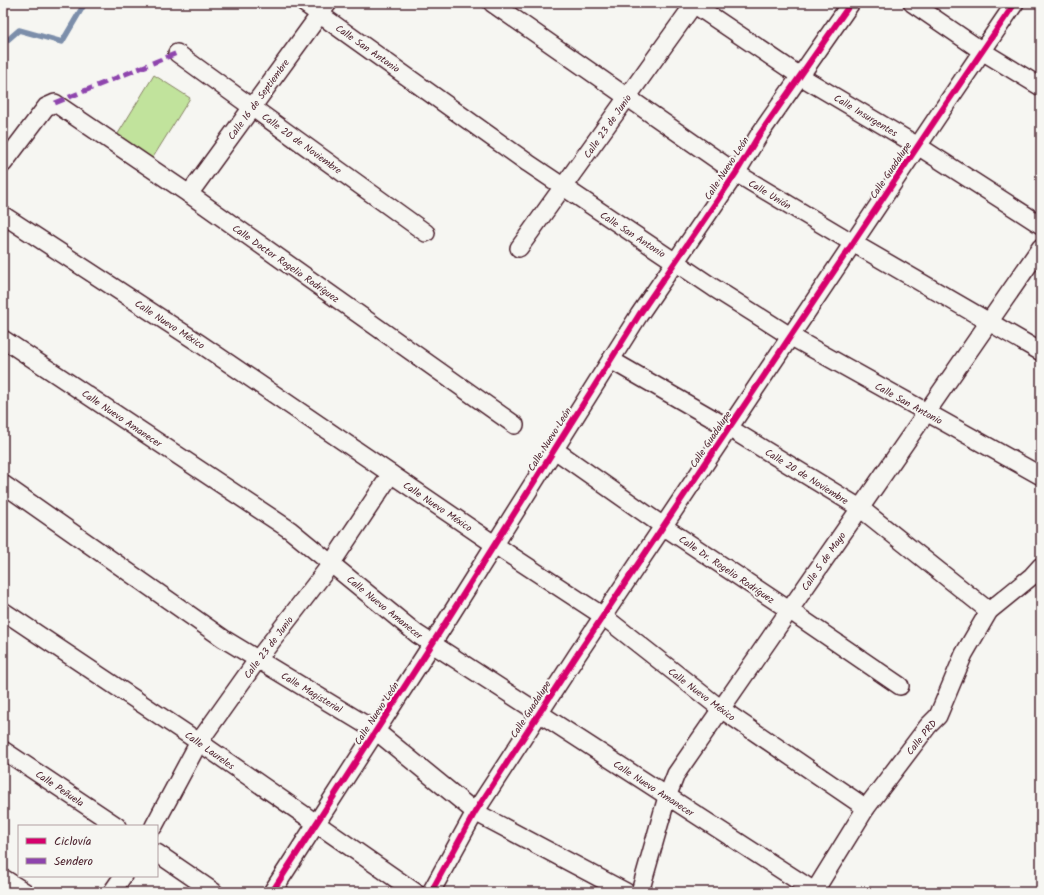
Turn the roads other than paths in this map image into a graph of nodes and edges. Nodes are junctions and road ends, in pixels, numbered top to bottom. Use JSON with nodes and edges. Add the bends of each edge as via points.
{"nodes":[{"id":1,"x":304,"y":3,"type":"edge"},
{"id":2,"x":492,"y":3,"type":"edge"},
{"id":3,"x":851,"y":3,"type":"edge"},
{"id":4,"x":912,"y":3,"type":"edge"},
{"id":5,"x":1016,"y":3,"type":"edge"},
{"id":6,"x":693,"y":4,"type":"edge"},
{"id":7,"x":324,"y":9,"type":"edge"},
{"id":8,"x":982,"y":52,"type":"junction"},
{"id":9,"x":177,"y":53,"type":"dead end"},
{"id":10,"x":800,"y":76,"type":"junction"},
{"id":11,"x":1041,"y":87,"type":"edge"},
{"id":12,"x":627,"y":98,"type":"junction"},
{"id":13,"x":252,"y":107,"type":"junction"},
{"id":14,"x":918,"y":146,"type":"junction"},
{"id":15,"x":3,"y":164,"type":"edge"},
{"id":16,"x":736,"y":173,"type":"junction"},
{"id":17,"x":563,"y":188,"type":"junction"},
{"id":18,"x":189,"y":194,"type":"junction"},
{"id":19,"x":3,"y":215,"type":"edge"},
{"id":20,"x":1041,"y":225,"type":"edge"},
{"id":21,"x":426,"y":233,"type":"dead end"},
{"id":22,"x":853,"y":243,"type":"junction"},
{"id":23,"x":1041,"y":247,"type":"edge"},
{"id":24,"x":519,"y":248,"type":"dead end"},
{"id":25,"x":675,"y":262,"type":"junction"},
{"id":26,"x":990,"y":321,"type":"junction"},
{"id":27,"x":790,"y":336,"type":"junction"},
{"id":28,"x":3,"y":339,"type":"edge"},
{"id":29,"x":1041,"y":352,"type":"edge"},
{"id":30,"x":611,"y":360,"type":"junction"},
{"id":31,"x":926,"y":412,"type":"junction"},
{"id":32,"x":515,"y":425,"type":"dead end"},
{"id":33,"x":729,"y":428,"type":"junction"},
{"id":34,"x":555,"y":450,"type":"junction"},
{"id":35,"x":390,"y":474,"type":"junction"},
{"id":36,"x":1041,"y":476,"type":"edge"},
{"id":37,"x":3,"y":484,"type":"edge"},
{"id":38,"x":860,"y":508,"type":"junction"},
{"id":39,"x":663,"y":526,"type":"junction"},
{"id":40,"x":495,"y":545,"type":"junction"},
{"id":41,"x":331,"y":564,"type":"junction"},
{"id":42,"x":1041,"y":566,"type":"edge"},
{"id":43,"x":3,"y":610,"type":"edge"},
{"id":44,"x":789,"y":610,"type":"junction"},
{"id":45,"x":989,"y":611,"type":"junction"},
{"id":46,"x":603,"y":616,"type":"junction"},
{"id":47,"x":432,"y":644,"type":"junction"},
{"id":48,"x":258,"y":659,"type":"junction"},
{"id":49,"x":900,"y":686,"type":"dead end"},
{"id":50,"x":721,"y":709,"type":"junction"},
{"id":51,"x":539,"y":713,"type":"junction"},
{"id":52,"x":376,"y":731,"type":"junction"},
{"id":53,"x":199,"y":742,"type":"junction"},
{"id":54,"x":3,"y":750,"type":"edge"},
{"id":55,"x":667,"y":797,"type":"junction"},
{"id":56,"x":866,"y":808,"type":"junction"},
{"id":57,"x":475,"y":812,"type":"junction"},
{"id":58,"x":316,"y":824,"type":"junction"},
{"id":59,"x":115,"y":825,"type":"edge"},
{"id":60,"x":155,"y":825,"type":"edge"},
{"id":61,"x":158,"y":854,"type":"edge"},
{"id":62,"x":122,"y":877,"type":"edge"},
{"id":63,"x":3,"y":878,"type":"edge"},
{"id":64,"x":25,"y":892,"type":"edge"},
{"id":65,"x":112,"y":892,"type":"edge"},
{"id":66,"x":214,"y":892,"type":"edge"},
{"id":67,"x":272,"y":892,"type":"edge"},
{"id":68,"x":415,"y":892,"type":"edge"},
{"id":69,"x":431,"y":892,"type":"edge"},
{"id":70,"x":626,"y":892,"type":"edge"},
{"id":71,"x":640,"y":892,"type":"edge"},
{"id":72,"x":814,"y":892,"type":"edge"}],
"edges":[{"from":1,"to":7,"type":"street","name":"Calle San Antonio"},
{"from":2,"to":12,"type":"street","name":"Calle Unión"},
{"from":3,"to":10,"type":"street","name":"Calle Nuevo León"},
{"from":4,"to":8,"type":"street"},
{"from":5,"to":8,"type":"street","name":"Calle Guadalupe"},
{"from":6,"to":10,"type":"street","name":"Calle Insurgentes"},
{"from":6,"to":12,"type":"street","name":"Calle 23 de Junio"},
{"from":7,"to":13,"type":"street","name":"Calle 16 de Septiembre"},
{"from":7,"to":17,"type":"street","name":"Calle San Antonio"},
{"from":8,"to":11,"type":"street"},
{"from":8,"to":14,"type":"street","name":"Calle Guadalupe"},
{"from":9,"to":13,"type":"street","name":"Calle 20 de Noviembre"},
{"from":10,"to":14,"type":"street","name":"Calle Insurgentes"},
{"from":10,"to":16,"type":"street","name":"Calle Nuevo León"},
{"from":12,"to":16,"type":"street","name":"Calle Unión"},
{"from":12,"to":17,"type":"street","name":"Calle 23 de Junio"},
{"from":13,"to":18,"type":"street","name":"Calle 16 de Septiembre"},
{"from":13,"to":21,"type":"street","name":"Calle 20 de Noviembre"},
{"from":14,"to":20,"type":"street","name":"Calle Insurgentes"},
{"from":14,"to":22,"type":"street","name":"Calle Guadalupe"},
{"from":15,"to":18,"type":"street","name":"Calle Doctor Rogelio Rodríguez","via":[[46,107],[55,103]]},
{"from":16,"to":22,"type":"street","name":"Calle Unión"},
{"from":16,"to":25,"type":"street","name":"Calle Nuevo León"},
{"from":17,"to":24,"type":"street","name":"Calle 23 de Junio"},
{"from":17,"to":25,"type":"street","name":"Calle San Antonio"},
{"from":18,"to":32,"type":"street","name":"Calle Doctor Rogelio Rodríguez"},
{"from":19,"to":35,"type":"street","name":"Calle Nuevo México","via":[[199,343]]},
{"from":22,"to":26,"type":"street","name":"Calle Unión"},
{"from":22,"to":27,"type":"street","name":"Calle Guadalupe"},
{"from":23,"to":26,"type":"street","name":"Calle 5 de Mayo"},
{"from":25,"to":27,"type":"street","name":"Calle San Antonio"},
{"from":25,"to":30,"type":"street","name":"Calle Nuevo León"},
{"from":26,"to":29,"type":"street","name":"Calle Unión"},
{"from":26,"to":31,"type":"street","name":"Calle 5 de Mayo"},
{"from":27,"to":31,"type":"street","name":"Calle San Antonio"},
{"from":27,"to":33,"type":"street","name":"Calle Guadalupe"},
{"from":28,"to":41,"type":"street","name":"Calle Nuevo Amanecer","via":[[290,530]]},
{"from":30,"to":33,"type":"street","name":"Calle 20 de Noviembre"},
{"from":30,"to":34,"type":"street","name":"Calle Nuevo León"},
{"from":31,"to":36,"type":"street","name":"Calle San Antonio"},
{"from":31,"to":38,"type":"street","name":"Calle 5 de Mayo"},
{"from":33,"to":38,"type":"street","name":"Calle 20 de Noviembre"},
{"from":33,"to":39,"type":"street","name":"Calle Guadalupe"},
{"from":34,"to":39,"type":"street","name":"Calle Dr. Rogelio Rodríguez"},
{"from":34,"to":40,"type":"street","name":"Calle Nuevo León"},
{"from":35,"to":40,"type":"street","name":"Calle Nuevo México"},
{"from":35,"to":41,"type":"street","name":"Calle 23 de Junio"},
{"from":37,"to":48,"type":"street","name":"Calle Magisterial","via":[[224,639]]},
{"from":38,"to":44,"type":"street","name":"Calle 5 de Mayo"},
{"from":38,"to":45,"type":"street","name":"Calle 20 de Noviembre"},
{"from":39,"to":44,"type":"street","name":"Calle Dr. Rogelio Rodríguez"},
{"from":39,"to":46,"type":"street","name":"Calle Guadalupe"},
{"from":40,"to":46,"type":"street","name":"Calle Nuevo México"},
{"from":40,"to":47,"type":"street","name":"Calle Nuevo León"},
{"from":41,"to":47,"type":"street","name":"Calle Nuevo Amanecer"},
{"from":41,"to":48,"type":"street","name":"Calle 23 de Junio"},
{"from":42,"to":45,"type":"street","name":"Calle PRD"},
{"from":43,"to":53,"type":"street","name":"Calle Laureles"},
{"from":44,"to":49,"type":"street","name":"Calle Dr. Rogelio Rodríguez"},
{"from":44,"to":50,"type":"street","name":"Calle 5 de Mayo"},
{"from":45,"to":56,"type":"street","name":"Calle PRD","via":[[964,654],[938,716]]},
{"from":46,"to":50,"type":"street","name":"Calle Nuevo México"},
{"from":46,"to":51,"type":"street","name":"Calle Guadalupe"},
{"from":47,"to":51,"type":"street","name":"Calle Nuevo Amanecer"},
{"from":47,"to":52,"type":"street","name":"Calle Nuevo León"},
{"from":48,"to":52,"type":"street","name":"Calle Magisterial"},
{"from":48,"to":53,"type":"street","name":"Calle 23 de Junio"},
{"from":50,"to":55,"type":"street","name":"Calle 5 de Mayo","via":[[676,774]]},
{"from":50,"to":56,"type":"street","name":"Calle Nuevo México"},
{"from":51,"to":55,"type":"street","name":"Calle Nuevo Amanecer"},
{"from":51,"to":57,"type":"street","name":"Calle Guadalupe"},
{"from":52,"to":57,"type":"street","name":"Calle Magisterial"},
{"from":52,"to":58,"type":"street","name":"Calle Nuevo León"},
{"from":53,"to":58,"type":"street","name":"Calle Laureles"},
{"from":53,"to":60,"type":"street","name":"Calle 23 de Junio"},
{"from":54,"to":59,"type":"street","name":"Calle Peñuela"},
{"from":55,"to":71,"type":"street","name":"Calle 5 de Mayo"},
{"from":55,"to":72,"type":"street","name":"Calle Nuevo Amanecer"},
{"from":56,"to":72,"type":"street","name":"Calle PRD"},
{"from":57,"to":69,"type":"street","name":"Calle Guadalupe"},
{"from":57,"to":70,"type":"street","name":"Calle Magisterial"},
{"from":58,"to":67,"type":"street","name":"Calle Nuevo León"},
{"from":58,"to":68,"type":"street","name":"Calle Laureles"},
{"from":61,"to":66,"type":"street"},
{"from":62,"to":65,"type":"street"},
{"from":63,"to":64,"type":"street"}]}
